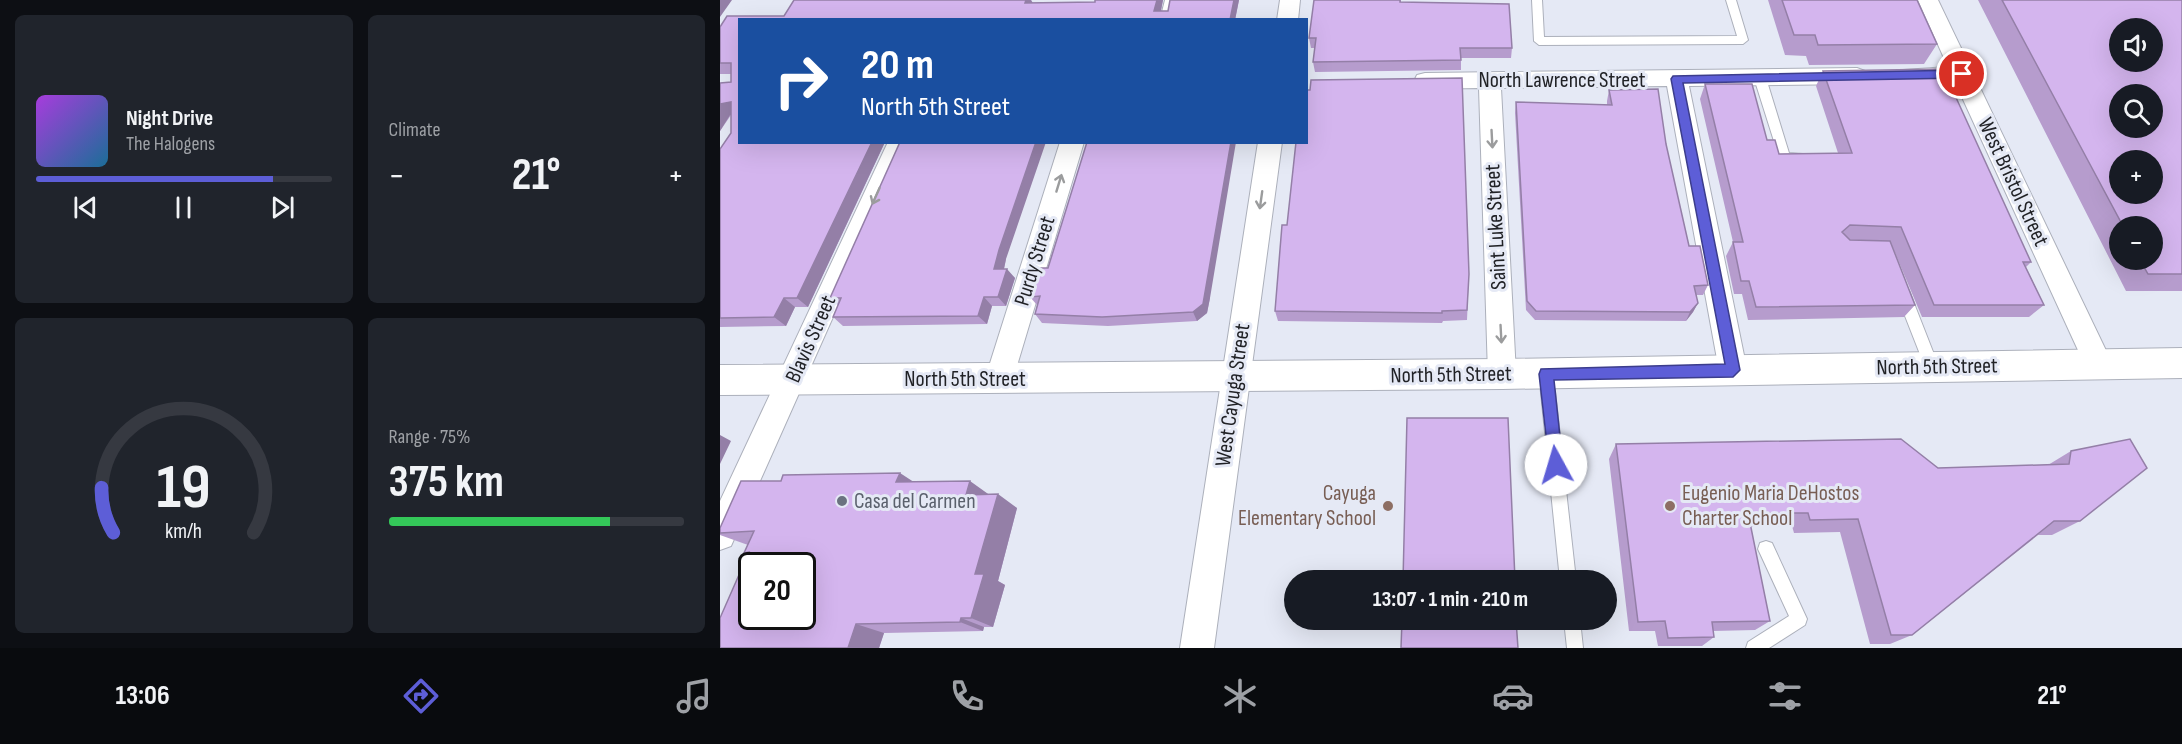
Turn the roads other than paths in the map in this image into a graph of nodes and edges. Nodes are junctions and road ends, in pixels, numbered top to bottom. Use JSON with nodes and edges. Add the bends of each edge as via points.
{"nodes":[{"id":1,"x":1170,"y":0,"type":"edge"},
{"id":2,"x":1290,"y":0,"type":"edge"},
{"id":3,"x":1537,"y":0,"type":"edge"},
{"id":4,"x":1731,"y":0,"type":"edge"},
{"id":5,"x":1928,"y":0,"type":"edge"},
{"id":6,"x":1165,"y":18,"type":"edge"},
{"id":7,"x":1287,"y":18,"type":"edge"},
{"id":8,"x":1962,"y":74,"type":"junction"},
{"id":9,"x":1760,"y":78,"type":"junction"},
{"id":10,"x":1677,"y":79,"type":"junction"},
{"id":11,"x":1490,"y":80,"type":"junction"},
{"id":12,"x":1399,"y":81,"type":"edge"},
{"id":13,"x":899,"y":144,"type":"edge"},
{"id":14,"x":1071,"y":144,"type":"edge"},
{"id":15,"x":1270,"y":144,"type":"edge"},
{"id":16,"x":1813,"y":156,"type":"edge"},
{"id":17,"x":1898,"y":280,"type":"edge"},
{"id":18,"x":2098,"y":363,"type":"junction"},
{"id":19,"x":2182,"y":363,"type":"edge"},
{"id":20,"x":1932,"y":367,"type":"junction"},
{"id":21,"x":1733,"y":370,"type":"junction"},
{"id":22,"x":1503,"y":374,"type":"junction"},
{"id":23,"x":1546,"y":374,"type":"junction"},
{"id":24,"x":1236,"y":377,"type":"junction"},
{"id":25,"x":793,"y":379,"type":"junction"},
{"id":26,"x":999,"y":379,"type":"junction"},
{"id":27,"x":720,"y":380,"type":"edge"},
{"id":28,"x":720,"y":535,"type":"edge"},
{"id":29,"x":1766,"y":549,"type":"dead end"},
{"id":30,"x":1567,"y":570,"type":"edge"},
{"id":31,"x":1573,"y":630,"type":"edge"},
{"id":32,"x":1197,"y":648,"type":"edge"},
{"id":33,"x":1575,"y":648,"type":"edge"},
{"id":34,"x":1754,"y":648,"type":"edge"}],
"edges":[{"from":1,"to":6,"type":"lane"},
{"from":2,"to":7,"type":"street"},
{"from":3,"to":4,"type":"lane","via":[[1539,41],[1743,40]]},
{"from":5,"to":8,"type":"street","name":"West Bristol Street"},
{"from":8,"to":9,"type":"street","name":"North Lawrence Street"},
{"from":8,"to":18,"type":"street","name":"West Bristol Street"},
{"from":9,"to":10,"type":"street","name":"North Lawrence Street"},
{"from":9,"to":16,"type":"lane","via":[[1785,157]]},
{"from":10,"to":11,"type":"street","name":"North Lawrence Street"},
{"from":10,"to":21,"type":"street"},
{"from":11,"to":12,"type":"street","name":"North Lawrence Street"},
{"from":11,"to":22,"type":"street","name":"Saint Luke Street","one_way":true},
{"from":13,"to":25,"type":"street","name":"Blavis Street","one_way":true},
{"from":26,"to":14,"type":"street","name":"Purdy Street","one_way":true},
{"from":15,"to":24,"type":"street","name":"West Cayuga Street","one_way":true},
{"from":17,"to":20,"type":"lane"},
{"from":18,"to":19,"type":"street","name":"North 5th Street"},
{"from":18,"to":20,"type":"street","name":"North 5th Street"},
{"from":20,"to":21,"type":"street","name":"North 5th Street"},
{"from":21,"to":23,"type":"street","name":"North 5th Street"},
{"from":22,"to":23,"type":"street","name":"North 5th Street"},
{"from":22,"to":24,"type":"street","name":"North 5th Street"},
{"from":23,"to":30,"type":"lane"},
{"from":24,"to":26,"type":"street","name":"North 5th Street"},
{"from":24,"to":32,"type":"street","name":"West Cayuga Street"},
{"from":25,"to":26,"type":"street","name":"North 5th Street"},
{"from":25,"to":27,"type":"street","name":"North 5th Street"},
{"from":25,"to":28,"type":"street","name":"Blavis Street"},
{"from":29,"to":34,"type":"lane","via":[[1799,619]]},
{"from":31,"to":33,"type":"lane"}]}
